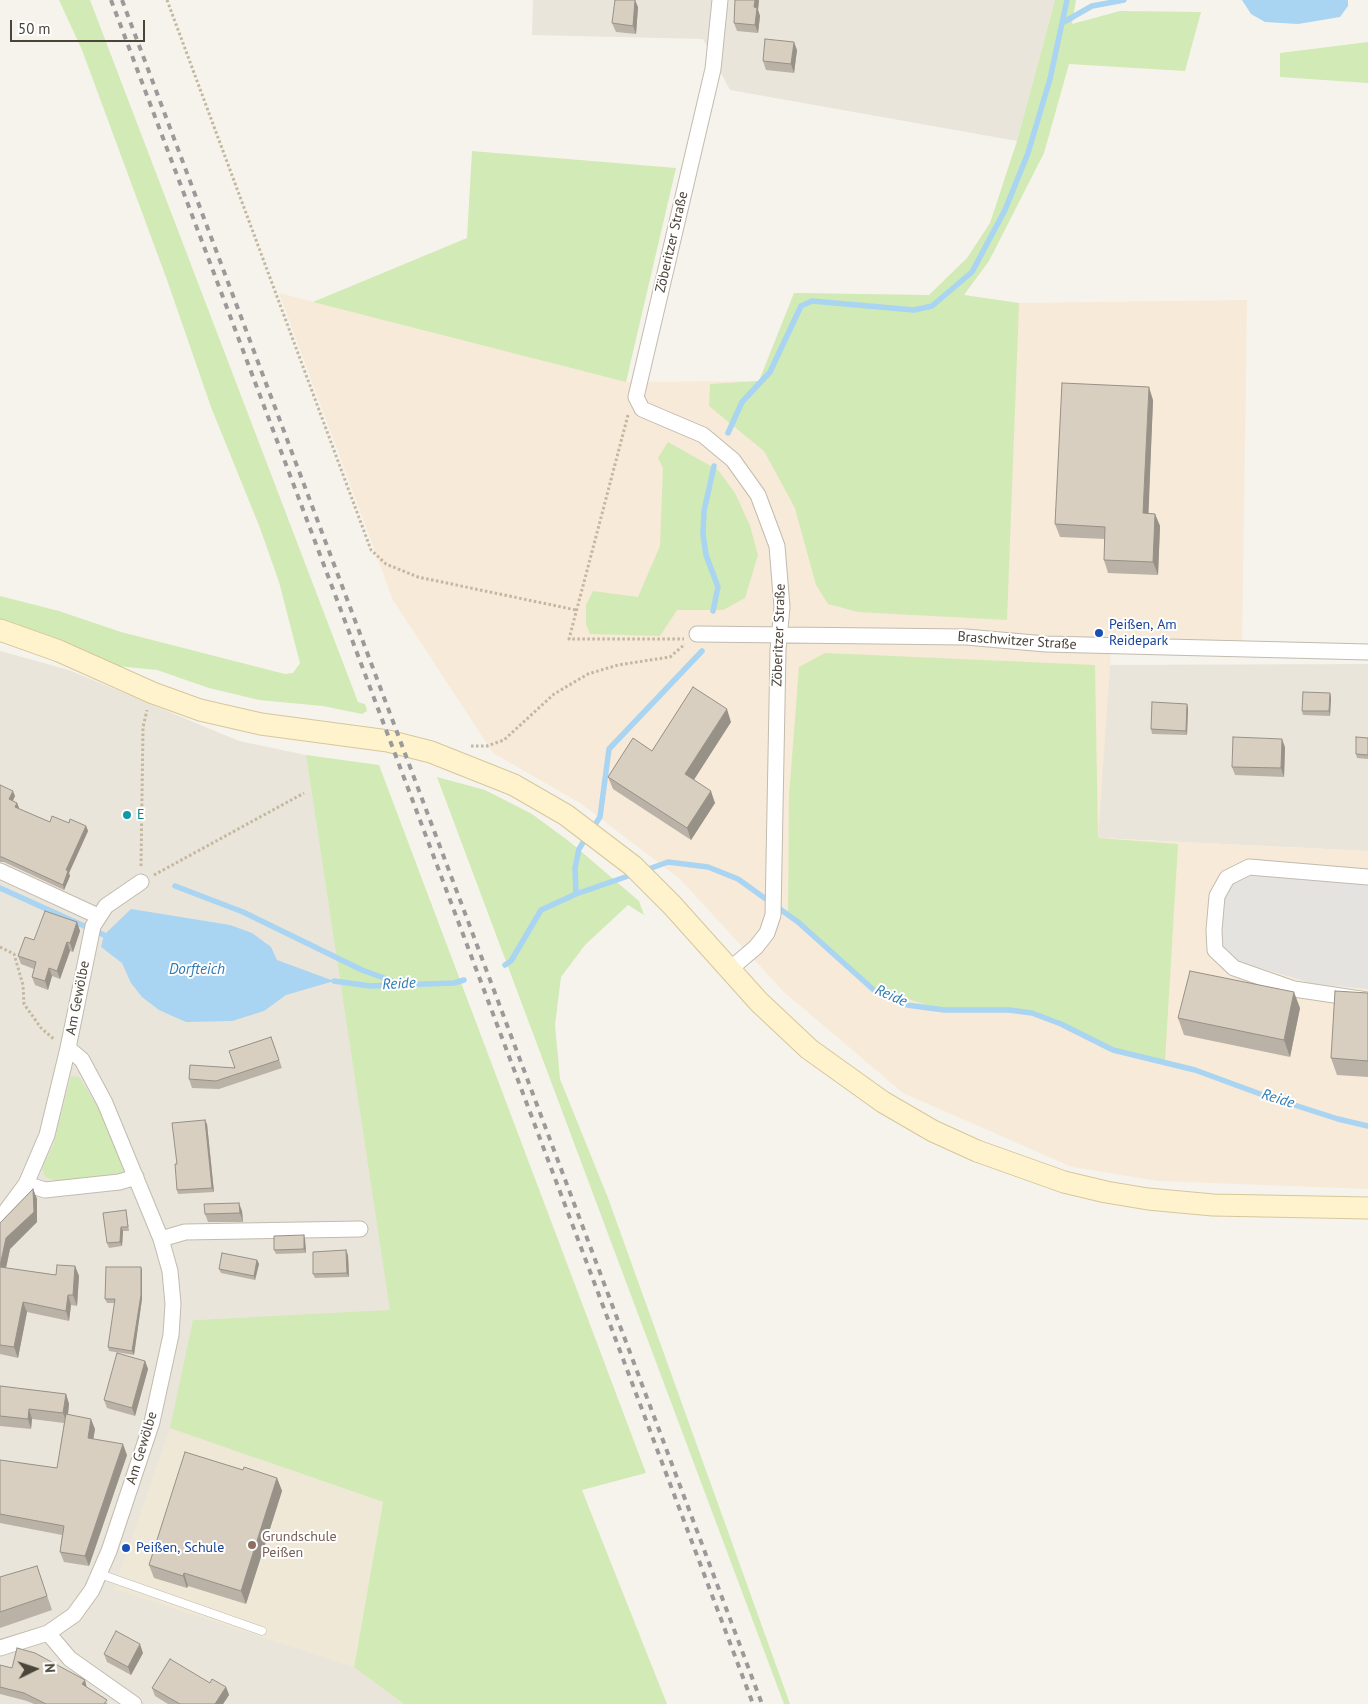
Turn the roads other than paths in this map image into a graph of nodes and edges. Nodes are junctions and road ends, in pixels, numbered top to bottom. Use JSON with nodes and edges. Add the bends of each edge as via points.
{"nodes":[{"id":1,"x":720,"y":0,"type":"edge"},
{"id":2,"x":0,"y":630,"type":"edge"},
{"id":3,"x":697,"y":634,"type":"road end"},
{"id":4,"x":780,"y":634,"type":"junction"},
{"id":5,"x":1368,"y":652,"type":"edge"},
{"id":6,"x":0,"y":871,"type":"edge"},
{"id":7,"x":1368,"y":877,"type":"edge"},
{"id":8,"x":141,"y":882,"type":"road end"},
{"id":9,"x":94,"y":926,"type":"junction"},
{"id":10,"x":730,"y":970,"type":"junction"},
{"id":11,"x":1368,"y":1000,"type":"edge"},
{"id":12,"x":68,"y":1048,"type":"junction"},
{"id":13,"x":136,"y":1177,"type":"junction"},
{"id":14,"x":26,"y":1184,"type":"junction"},
{"id":15,"x":1368,"y":1208,"type":"edge"},
{"id":16,"x":0,"y":1219,"type":"edge"},
{"id":17,"x":360,"y":1229,"type":"dead end"},
{"id":18,"x":161,"y":1240,"type":"junction"},
{"id":19,"x":100,"y":1574,"type":"junction"},
{"id":20,"x":262,"y":1631,"type":"dead end"},
{"id":21,"x":48,"y":1633,"type":"junction"},
{"id":22,"x":0,"y":1648,"type":"edge"},
{"id":23,"x":134,"y":1704,"type":"edge"}],
"edges":[{"from":1,"to":4,"type":"street","name":"Zöberitzer Straße","via":[[713,69],[637,388],[637,403],[642,409],[703,435],[733,460],[747,477],[766,512],[777,546],[782,590]]},
{"from":2,"to":10,"type":"main road","via":[[59,651],[153,693],[223,717],[365,737],[431,752],[514,785],[584,828],[655,886]]},
{"from":3,"to":4,"type":"street","name":"Braschwitzer Straße"},
{"from":4,"to":5,"type":"street","name":"Braschwitzer Straße","via":[[966,637],[1046,644]]},
{"from":4,"to":10,"type":"street","name":"Zöberitzer Straße","via":[[773,915],[767,933]]},
{"from":6,"to":9,"type":"street"},
{"from":7,"to":11,"type":"street","via":[[1249,867],[1227,878],[1217,896],[1214,930],[1215,950],[1234,968],[1294,989]]},
{"from":8,"to":9,"type":"street","via":[[106,906]]},
{"from":9,"to":12,"type":"street","name":"Am Gewölbe"},
{"from":10,"to":15,"type":"main road","via":[[809,1049],[870,1093],[933,1131],[976,1151],[1106,1192],[1148,1199],[1214,1205]]},
{"from":12,"to":13,"type":"street","name":"Am Gewölbe","via":[[82,1060],[96,1086]]},
{"from":12,"to":14,"type":"street","via":[[47,1135]]},
{"from":13,"to":14,"type":"street","via":[[119,1182],[45,1190]]},
{"from":13,"to":18,"type":"street","name":"Am Gewölbe"},
{"from":14,"to":16,"type":"street"},
{"from":17,"to":18,"type":"street","via":[[185,1232]]},
{"from":18,"to":19,"type":"street","name":"Am Gewölbe","via":[[170,1271],[174,1304],[171,1335],[152,1422]]},
{"from":19,"to":20,"type":"lane"},
{"from":19,"to":21,"type":"street","name":"Am Gewölbe","via":[[74,1615]]},
{"from":21,"to":22,"type":"street","name":"Am Gewölbe"},
{"from":21,"to":23,"type":"street","via":[[70,1659]]}]}
